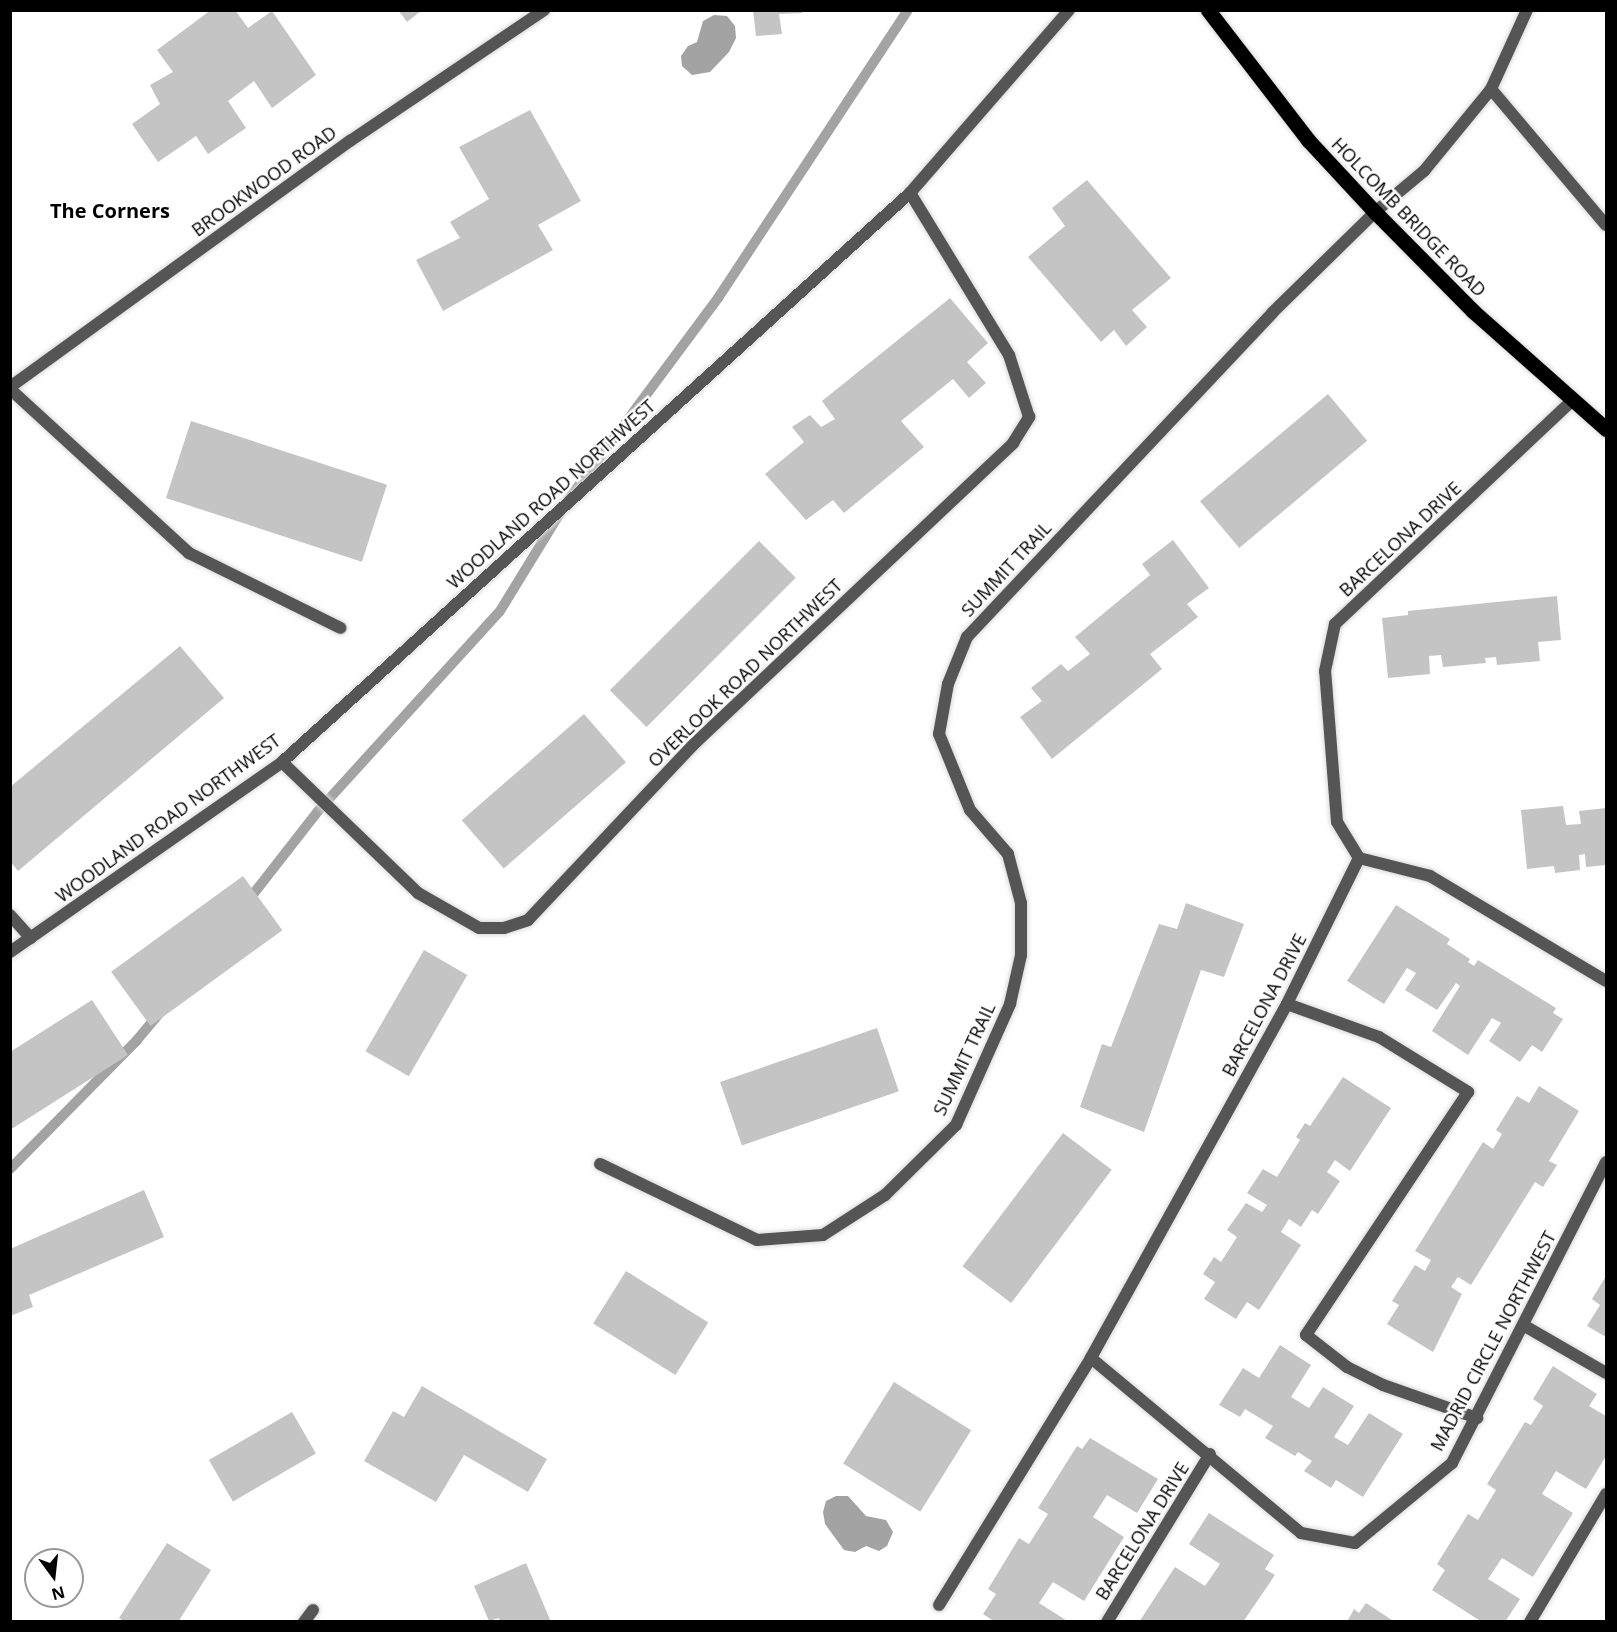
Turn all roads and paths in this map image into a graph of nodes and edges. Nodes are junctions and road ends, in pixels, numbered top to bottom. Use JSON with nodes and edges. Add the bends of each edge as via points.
{"nodes":[{"id":1,"x":544,"y":10,"type":"edge"},
{"id":2,"x":1068,"y":10,"type":"edge"},
{"id":3,"x":1208,"y":10,"type":"edge"},
{"id":4,"x":1527,"y":10,"type":"edge"},
{"id":5,"x":1491,"y":89,"type":"junction"},
{"id":6,"x":910,"y":193,"type":"junction"},
{"id":7,"x":1375,"y":212,"type":"junction"},
{"id":8,"x":1606,"y":225,"type":"edge"},
{"id":9,"x":10,"y":388,"type":"edge"},
{"id":10,"x":1573,"y":400,"type":"junction"},
{"id":11,"x":1606,"y":429,"type":"edge"},
{"id":12,"x":341,"y":628,"type":"dead end"},
{"id":13,"x":282,"y":762,"type":"junction"},
{"id":14,"x":1359,"y":858,"type":"junction"},
{"id":15,"x":10,"y":915,"type":"edge"},
{"id":16,"x":31,"y":938,"type":"junction"},
{"id":17,"x":10,"y":952,"type":"edge"},
{"id":18,"x":1606,"y":981,"type":"edge"},
{"id":19,"x":1287,"y":1004,"type":"junction"},
{"id":20,"x":1606,"y":1162,"type":"edge"},
{"id":21,"x":600,"y":1164,"type":"dead end"},
{"id":22,"x":1523,"y":1324,"type":"junction"},
{"id":23,"x":1091,"y":1358,"type":"junction"},
{"id":24,"x":1606,"y":1373,"type":"edge"},
{"id":25,"x":1478,"y":1418,"type":"junction"},
{"id":26,"x":1210,"y":1454,"type":"junction"},
{"id":27,"x":1606,"y":1494,"type":"edge"},
{"id":28,"x":939,"y":1605,"type":"dead end"},
{"id":29,"x":314,"y":1610,"type":"dead end"},
{"id":30,"x":304,"y":1622,"type":"edge"},
{"id":31,"x":1107,"y":1622,"type":"edge"},
{"id":32,"x":1530,"y":1622,"type":"edge"}],
"edges":[{"from":1,"to":9,"type":"street","name":"BROOKWOOD ROAD","via":[[350,141]]},
{"from":2,"to":6,"type":"street","name":"WOODLAND ROAD NORTHWEST"},
{"from":3,"to":7,"type":"main road","name":"HOLCOMB BRIDGE ROAD","via":[[1308,140]]},
{"from":4,"to":5,"type":"street","name":"SUMMIT TRAIL"},
{"from":5,"to":7,"type":"street","name":"SUMMIT TRAIL","via":[[1424,171]]},
{"from":5,"to":8,"type":"street"},
{"from":6,"to":13,"type":"street","name":"WOODLAND ROAD NORTHWEST"},
{"from":6,"to":13,"type":"street","name":"OVERLOOK ROAD NORTHWEST","via":[[1009,355],[1029,417],[1013,443],[694,744],[528,920],[504,928],[479,928],[418,893]]},
{"from":7,"to":10,"type":"main road","name":"HOLCOMB BRIDGE ROAD","via":[[1473,311]]},
{"from":7,"to":21,"type":"street","name":"SUMMIT TRAIL","via":[[1272,313],[967,637],[948,684],[939,735],[969,810],[1008,854],[1021,903],[1022,955],[1010,1004],[956,1125],[885,1195],[823,1234],[757,1240]]},
{"from":9,"to":12,"type":"street","via":[[189,553]]},
{"from":10,"to":11,"type":"main road","name":"HOLCOMB BRIDGE ROAD"},
{"from":10,"to":14,"type":"street","name":"BARCELONA DRIVE","via":[[1335,624],[1325,671],[1337,822]]},
{"from":13,"to":16,"type":"street","name":"WOODLAND ROAD NORTHWEST"},
{"from":14,"to":18,"type":"street","via":[[1430,876]]},
{"from":14,"to":19,"type":"street","name":"BARCELONA DRIVE"},
{"from":15,"to":16,"type":"street"},
{"from":16,"to":17,"type":"street","name":"WOODLAND ROAD NORTHWEST"},
{"from":19,"to":23,"type":"street","name":"BARCELONA DRIVE"},
{"from":19,"to":25,"type":"street","via":[[1379,1037],[1468,1092],[1306,1335],[1347,1367],[1383,1385]]},
{"from":20,"to":22,"type":"street","name":"MADRID CIRCLE NORTHWEST"},
{"from":22,"to":24,"type":"street"},
{"from":22,"to":25,"type":"street","name":"MADRID CIRCLE NORTHWEST"},
{"from":23,"to":26,"type":"street","name":"BARCELONA DRIVE"},
{"from":23,"to":28,"type":"street"},
{"from":25,"to":26,"type":"street","name":"MADRID CIRCLE NORTHWEST","via":[[1452,1462],[1355,1543],[1301,1533]]},
{"from":26,"to":31,"type":"street","name":"BARCELONA DRIVE"},
{"from":27,"to":32,"type":"street"},
{"from":29,"to":30,"type":"street"}]}
